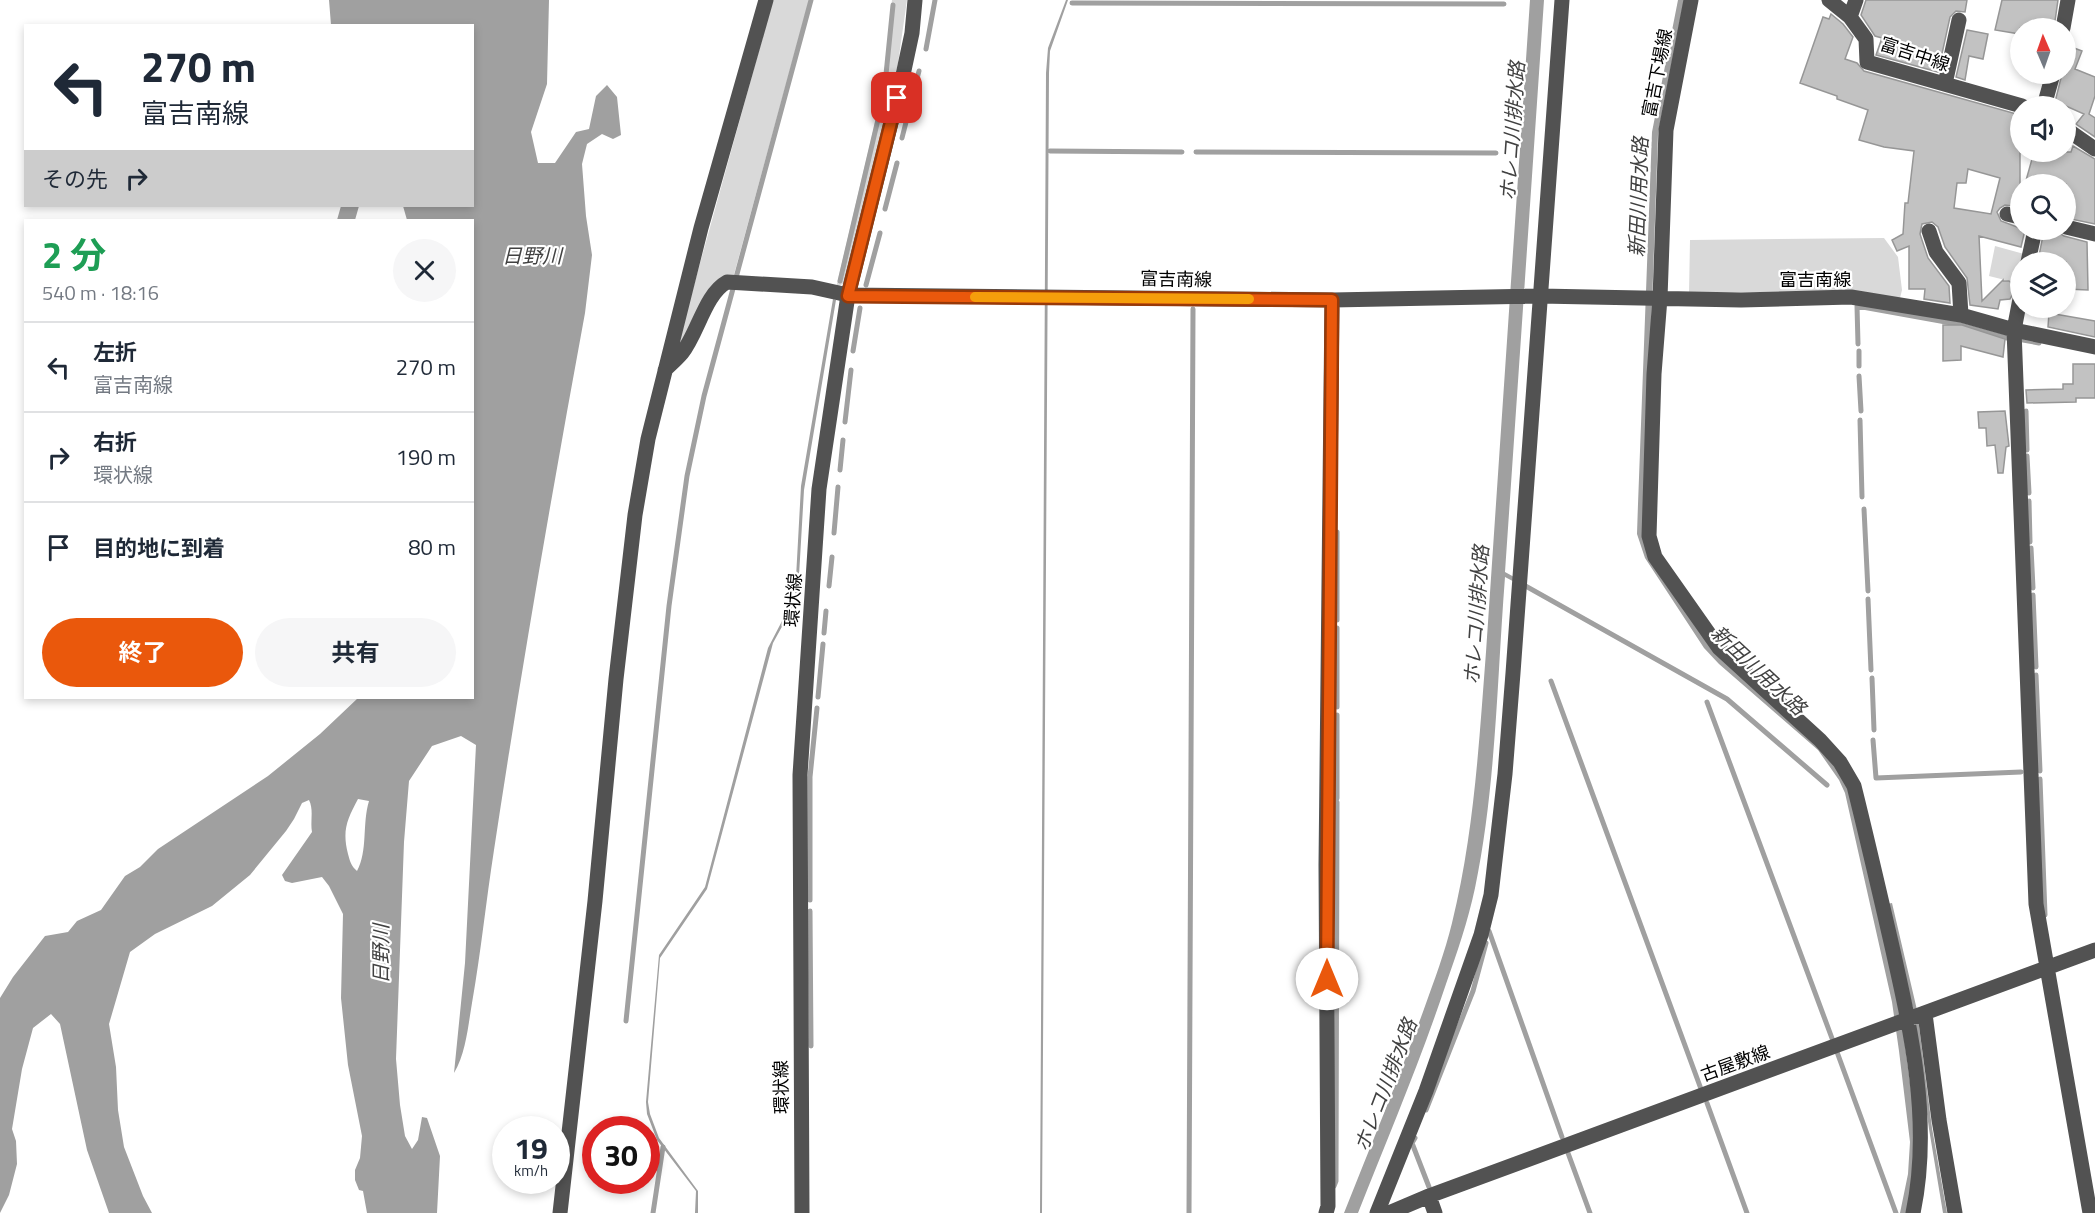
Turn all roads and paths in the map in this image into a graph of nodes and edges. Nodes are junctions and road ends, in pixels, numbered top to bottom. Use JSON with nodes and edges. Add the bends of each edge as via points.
{"nodes":[{"id":1,"x":766,"y":0,"type":"edge"},
{"id":2,"x":915,"y":0,"type":"edge"},
{"id":3,"x":1562,"y":0,"type":"edge"},
{"id":4,"x":1691,"y":0,"type":"edge"},
{"id":5,"x":1829,"y":0,"type":"edge"},
{"id":6,"x":1856,"y":0,"type":"edge"},
{"id":7,"x":2068,"y":0,"type":"edge"},
{"id":8,"x":1850,"y":17,"type":"junction"},
{"id":9,"x":2065,"y":18,"type":"edge"},
{"id":10,"x":1959,"y":20,"type":"dead end"},
{"id":11,"x":1945,"y":84,"type":"junction"},
{"id":12,"x":2010,"y":103,"type":"edge"},
{"id":13,"x":2076,"y":136,"type":"edge"},
{"id":14,"x":2095,"y":149,"type":"edge"},
{"id":15,"x":2076,"y":229,"type":"edge"},
{"id":16,"x":1929,"y":231,"type":"dead end"},
{"id":17,"x":2095,"y":234,"type":"edge"},
{"id":18,"x":848,"y":296,"type":"junction"},
{"id":19,"x":1536,"y":296,"type":"junction"},
{"id":20,"x":1660,"y":298,"type":"junction"},
{"id":21,"x":1332,"y":300,"type":"junction"},
{"id":22,"x":1961,"y":315,"type":"junction"},
{"id":23,"x":2016,"y":318,"type":"edge"},
{"id":24,"x":2014,"y":330,"type":"junction"},
{"id":25,"x":2095,"y":347,"type":"edge"},
{"id":26,"x":666,"y":370,"type":"junction"},
{"id":27,"x":2095,"y":951,"type":"edge"},
{"id":28,"x":2048,"y":968,"type":"junction"},
{"id":29,"x":1925,"y":1014,"type":"junction"},
{"id":30,"x":1909,"y":1021,"type":"junction"},
{"id":31,"x":1429,"y":1196,"type":"junction"},
{"id":32,"x":560,"y":1213,"type":"edge"},
{"id":33,"x":802,"y":1213,"type":"edge"},
{"id":34,"x":1326,"y":1213,"type":"edge"},
{"id":35,"x":1377,"y":1213,"type":"edge"},
{"id":36,"x":1389,"y":1213,"type":"edge"},
{"id":37,"x":1436,"y":1213,"type":"edge"},
{"id":38,"x":1913,"y":1213,"type":"edge"},
{"id":39,"x":1954,"y":1213,"type":"edge"},
{"id":40,"x":2090,"y":1213,"type":"edge"}],
"edges":[{"from":1,"to":26,"type":"street","via":[[701,228]]},
{"from":2,"to":18,"type":"street","name":"環状線","via":[[903,75]]},
{"from":3,"to":19,"type":"street"},
{"from":4,"to":20,"type":"street","name":"富吉下場線","via":[[1666,130]]},
{"from":5,"to":8,"type":"street","name":"富吉中線"},
{"from":6,"to":8,"type":"street"},
{"from":7,"to":9,"type":"street"},
{"from":8,"to":11,"type":"street","name":"富吉中線","via":[[1866,39],[1867,62]]},
{"from":10,"to":11,"type":"street"},
{"from":11,"to":12,"type":"street","name":"富吉中線"},
{"from":13,"to":14,"type":"street"},
{"from":15,"to":17,"type":"street"},
{"from":16,"to":22,"type":"street","via":[[1936,252],[1959,283]]},
{"from":18,"to":21,"type":"street","name":"富吉南線"},
{"from":18,"to":26,"type":"street","name":"富吉南線","via":[[812,287],[727,282],[713,296],[683,352]]},
{"from":18,"to":33,"type":"street","name":"環状線","via":[[819,489],[800,775]]},
{"from":19,"to":20,"type":"street","name":"富吉南線"},
{"from":19,"to":21,"type":"street","name":"富吉南線"},
{"from":19,"to":35,"type":"street","via":[[1526,520],[1491,895],[1460,998]]},
{"from":20,"to":22,"type":"street","name":"富吉南線","via":[[1851,297]]},
{"from":20,"to":30,"type":"street","name":"富吉下場線","via":[[1649,536],[1655,557],[1719,648],[1820,740],[1840,762],[1854,786]]},
{"from":21,"to":34,"type":"street"},
{"from":22,"to":24,"type":"street","name":"富吉南線"},
{"from":23,"to":24,"type":"street"},
{"from":24,"to":25,"type":"street","name":"富吉南線"},
{"from":24,"to":28,"type":"street","via":[[2036,904]]},
{"from":26,"to":32,"type":"street","via":[[648,439],[635,515]]},
{"from":27,"to":28,"type":"street","name":"古屋敷線"},
{"from":28,"to":29,"type":"street","name":"古屋敷線"},
{"from":28,"to":40,"type":"street"},
{"from":29,"to":30,"type":"street","name":"古屋敷線"},
{"from":29,"to":39,"type":"street"},
{"from":30,"to":31,"type":"street","name":"古屋敷線"},
{"from":30,"to":38,"type":"street","name":"富吉下場線","via":[[1922,1129],[1919,1186]]},
{"from":31,"to":36,"type":"street","name":"古屋敷線"},
{"from":31,"to":37,"type":"street"}]}
